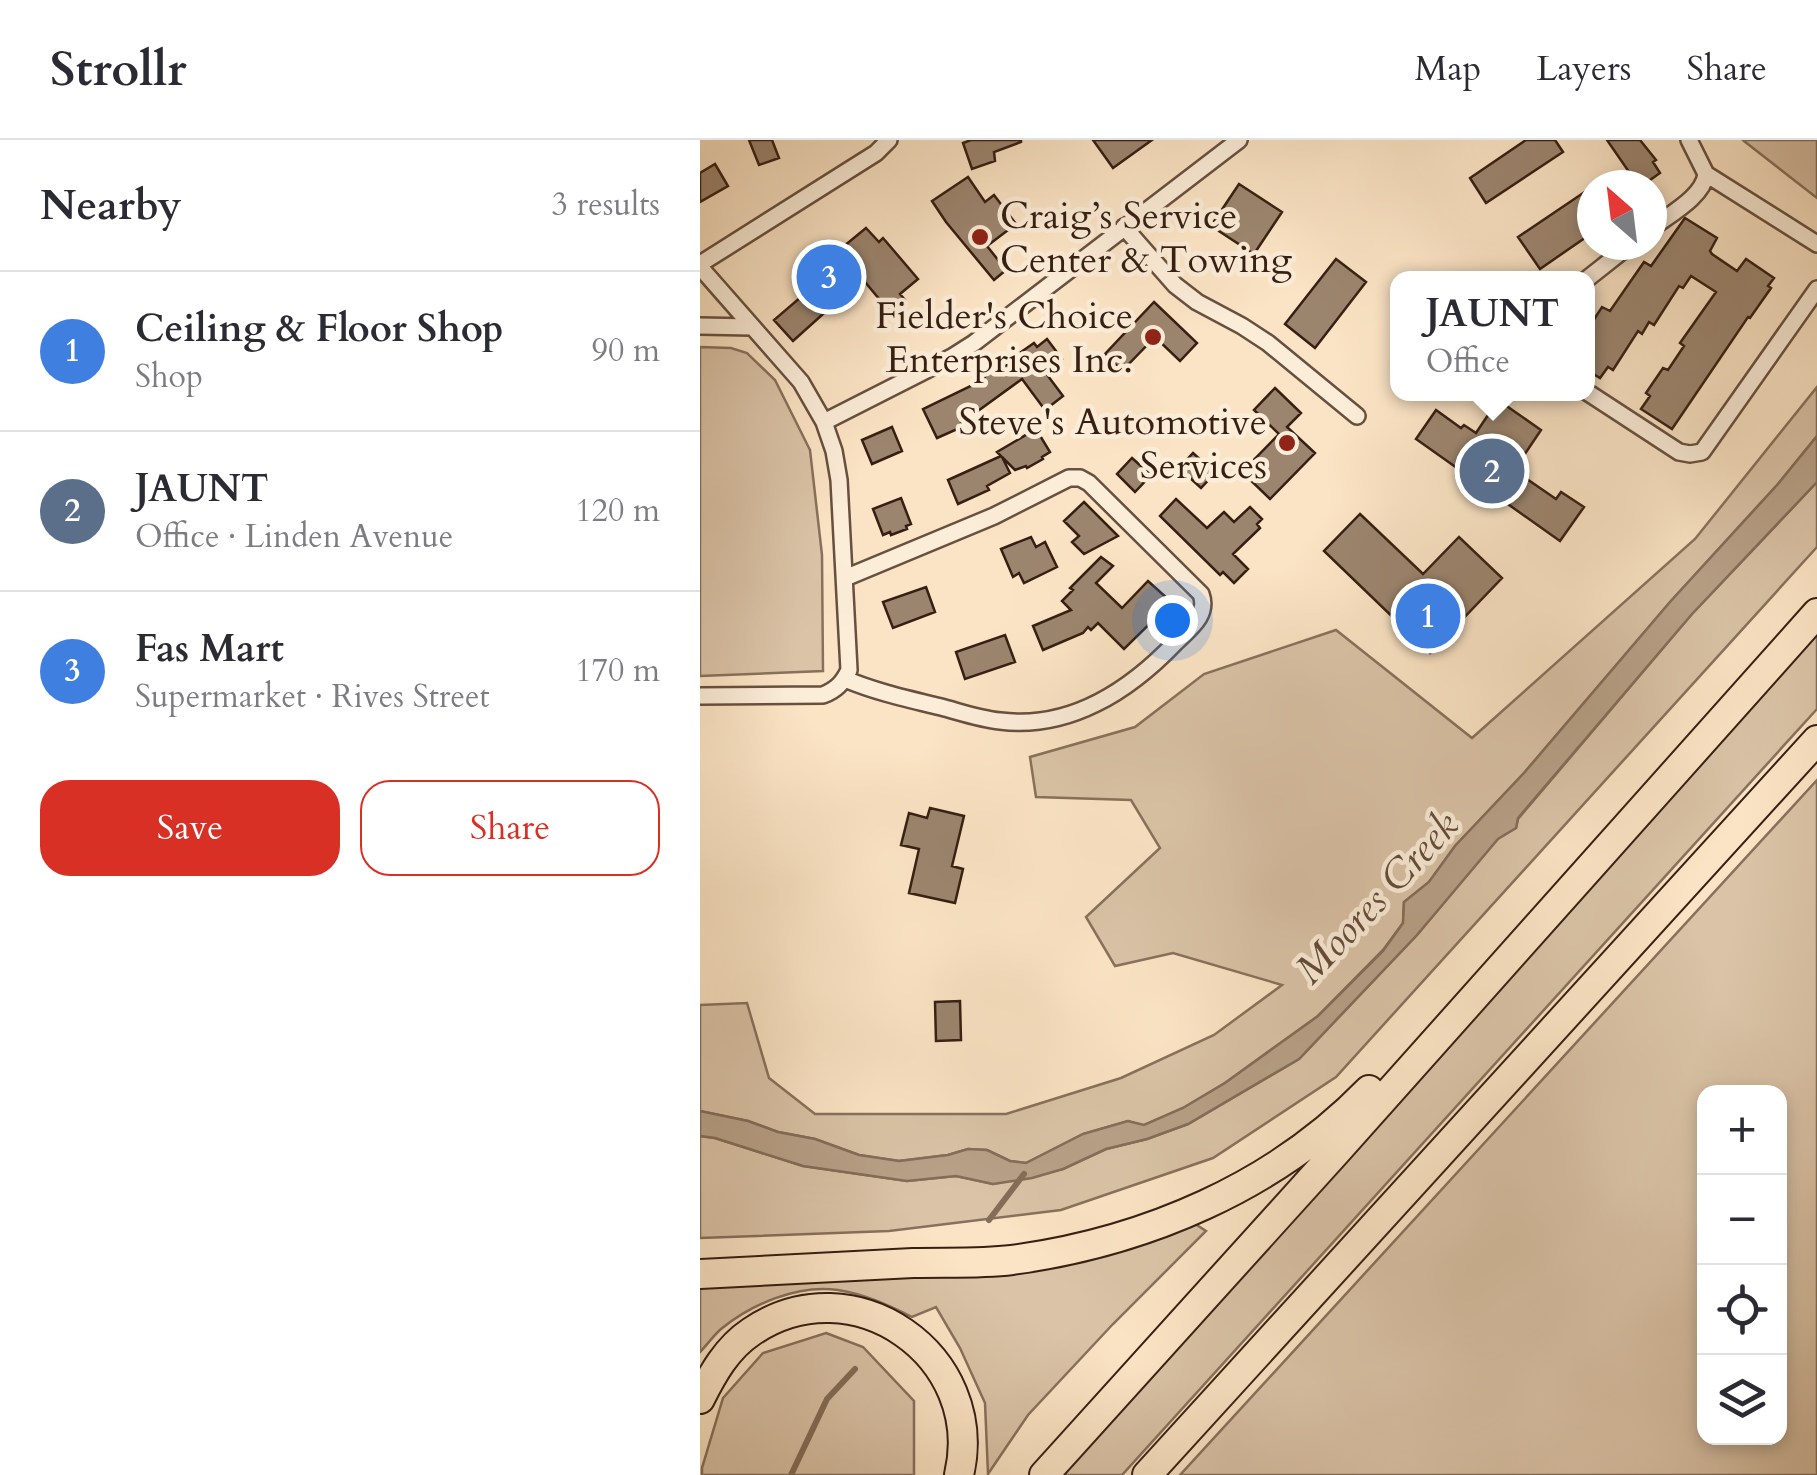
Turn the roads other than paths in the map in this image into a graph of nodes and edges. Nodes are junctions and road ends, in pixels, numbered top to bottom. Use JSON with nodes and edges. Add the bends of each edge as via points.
{"nodes":[{"id":1,"x":890,"y":140,"type":"edge"},
{"id":2,"x":1240,"y":140,"type":"edge"},
{"id":3,"x":1689,"y":140,"type":"edge"},
{"id":4,"x":1706,"y":174,"type":"junction"},
{"id":5,"x":1667,"y":216,"type":"edge"},
{"id":6,"x":1124,"y":228,"type":"junction"},
{"id":7,"x":1817,"y":244,"type":"edge"},
{"id":8,"x":700,"y":265,"type":"edge"},
{"id":9,"x":1817,"y":289,"type":"edge"},
{"id":10,"x":700,"y":326,"type":"edge"},
{"id":11,"x":752,"y":327,"type":"junction"},
{"id":12,"x":1595,"y":397,"type":"edge"},
{"id":13,"x":1357,"y":416,"type":"dead end"},
{"id":14,"x":824,"y":422,"type":"junction"},
{"id":15,"x":845,"y":578,"type":"junction"},
{"id":16,"x":1817,"y":612,"type":"edge"},
{"id":17,"x":845,"y":679,"type":"junction"},
{"id":18,"x":700,"y":696,"type":"edge"},
{"id":19,"x":1817,"y":740,"type":"edge"},
{"id":20,"x":1573,"y":888,"type":"junction"},
{"id":21,"x":700,"y":1274,"type":"edge"},
{"id":22,"x":700,"y":1398,"type":"edge"},
{"id":23,"x":959,"y":1475,"type":"edge"},
{"id":24,"x":1044,"y":1475,"type":"edge"},
{"id":25,"x":1147,"y":1475,"type":"edge"}],
"edges":[{"from":1,"to":8,"type":"street"},
{"from":2,"to":6,"type":"street"},
{"from":3,"to":4,"type":"street"},
{"from":4,"to":5,"type":"street","via":[[1698,192]]},
{"from":4,"to":7,"type":"street"},
{"from":6,"to":13,"type":"street","via":[[1197,302],[1268,343]]},
{"from":6,"to":14,"type":"street","via":[[974,343]]},
{"from":8,"to":11,"type":"street"},
{"from":9,"to":12,"type":"street","via":[[1702,452],[1678,452]]},
{"from":10,"to":11,"type":"street"},
{"from":11,"to":14,"type":"street","via":[[800,382]]},
{"from":14,"to":15,"type":"street","via":[[839,480]]},
{"from":15,"to":17,"type":"street"},
{"from":15,"to":17,"type":"street","via":[[1080,478],[1204,603],[1192,626],[1127,686],[1049,720],[998,721]]},
{"from":16,"to":20,"type":"highway"},
{"from":17,"to":18,"type":"street","via":[[823,695]]},
{"from":19,"to":25,"type":"highway"},
{"from":20,"to":21,"type":"highway","via":[[1329,1128],[1269,1170],[1180,1216],[1116,1238],[1009,1260]]},
{"from":20,"to":24,"type":"highway"},
{"from":22,"to":23,"type":"highway","via":[[726,1354],[769,1321],[806,1309],[854,1310],[900,1329],[941,1369],[961,1412]]}]}
